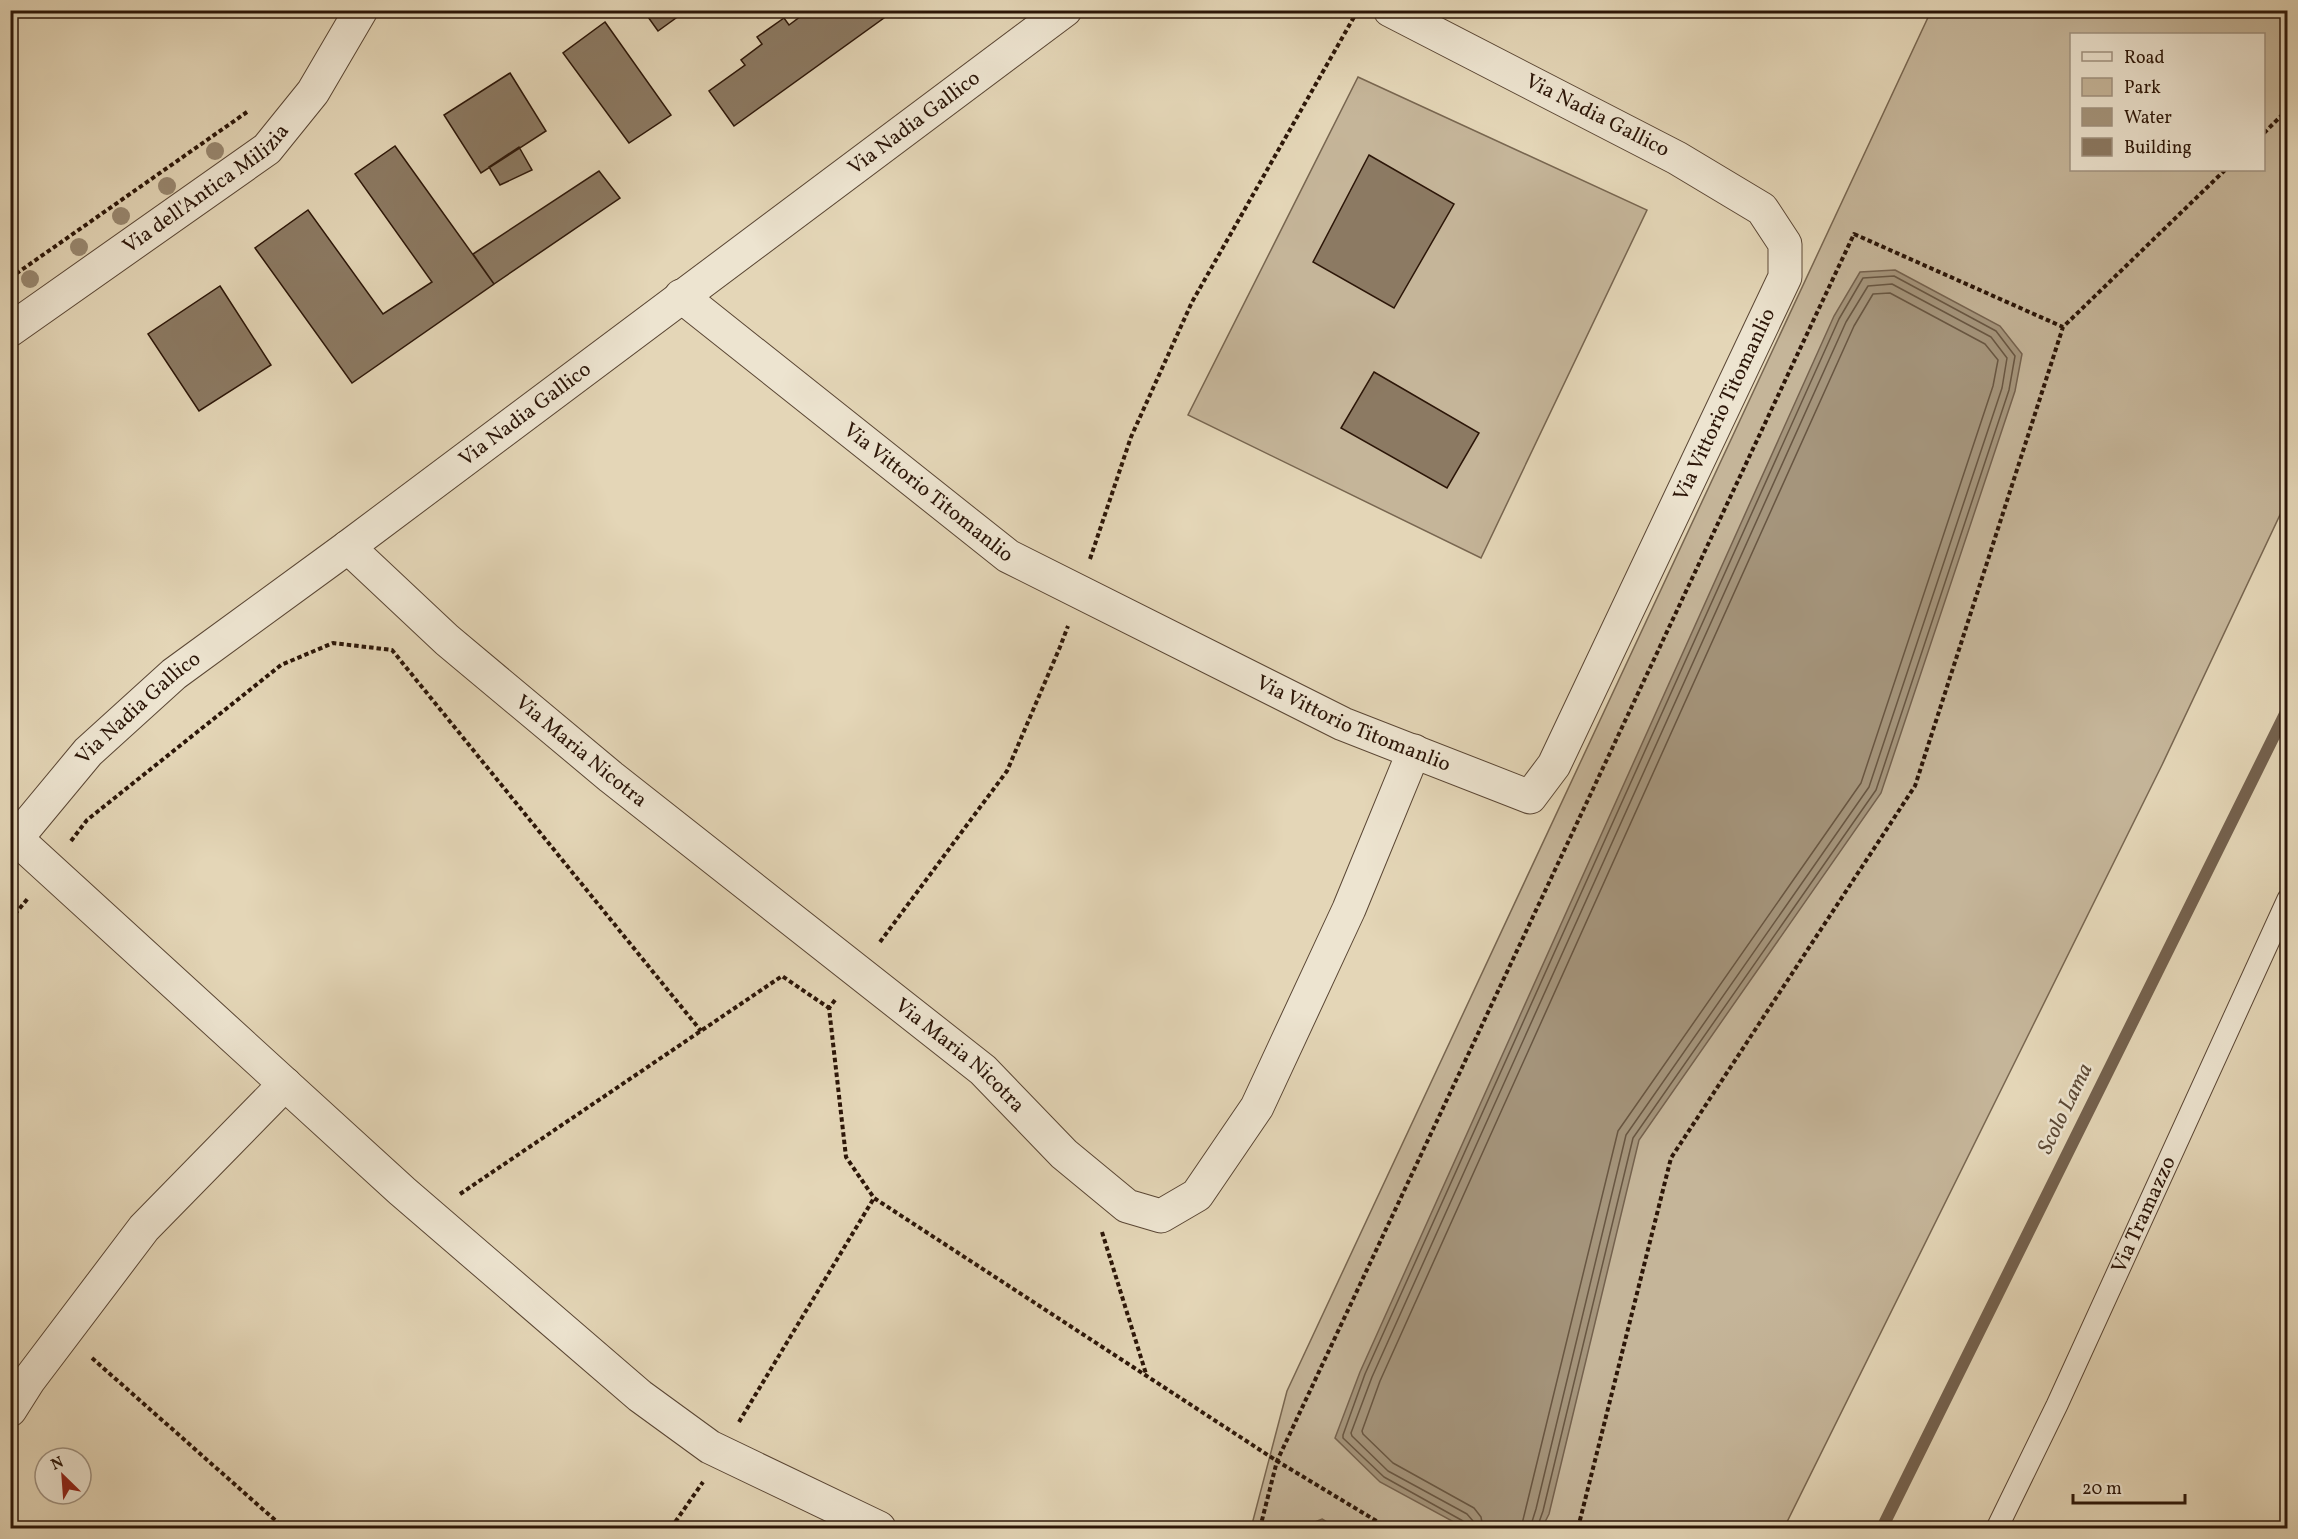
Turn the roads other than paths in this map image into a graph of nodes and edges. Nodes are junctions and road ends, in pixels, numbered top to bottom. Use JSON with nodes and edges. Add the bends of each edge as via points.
{"nodes":[{"id":1,"x":361,"y":10,"type":"edge"},
{"id":2,"x":1065,"y":10,"type":"edge"},
{"id":3,"x":1390,"y":10,"type":"edge"},
{"id":4,"x":1785,"y":244,"type":"joint"},
{"id":5,"x":681,"y":296,"type":"junction"},
{"id":6,"x":10,"y":330,"type":"edge"},
{"id":7,"x":348,"y":547,"type":"junction"},
{"id":8,"x":1414,"y":751,"type":"junction"},
{"id":9,"x":12,"y":839,"type":"edge"},
{"id":10,"x":2288,"y":899,"type":"edge"},
{"id":11,"x":285,"y":1084,"type":"junction"},
{"id":12,"x":10,"y":1410,"type":"edge"},
{"id":13,"x":879,"y":1528,"type":"edge"},
{"id":14,"x":1997,"y":1528,"type":"edge"}],
"edges":[{"from":1,"to":6,"type":"street","name":"Via dell'Antica Milizia","via":[[313,92],[267,149]]},
{"from":2,"to":5,"type":"street","name":"Via Nadia Gallico"},
{"from":3,"to":4,"type":"street","name":"Via Nadia Gallico","via":[[1677,158],[1762,209]]},
{"from":4,"to":8,"type":"street","name":"Via Vittorio Titomanlio","via":[[1785,277],[1554,765],[1530,797]]},
{"from":5,"to":7,"type":"street","name":"Via Nadia Gallico"},
{"from":5,"to":8,"type":"street","name":"Via Vittorio Titomanlio","via":[[1008,556],[1343,724]]},
{"from":7,"to":8,"type":"street","name":"Via Maria Nicotra","via":[[447,640],[556,731],[983,1070],[1064,1154],[1127,1206],[1161,1216],[1197,1194],[1257,1107],[1349,909]]},
{"from":7,"to":9,"type":"street","name":"Via Nadia Gallico","via":[[174,674],[88,752]]},
{"from":9,"to":11,"type":"street","via":[[50,869]]},
{"from":10,"to":14,"type":"lane","name":"Via Tramazzo"},
{"from":11,"to":12,"type":"street","via":[[144,1228]]},
{"from":11,"to":13,"type":"street","via":[[640,1396],[710,1447]]}]}
